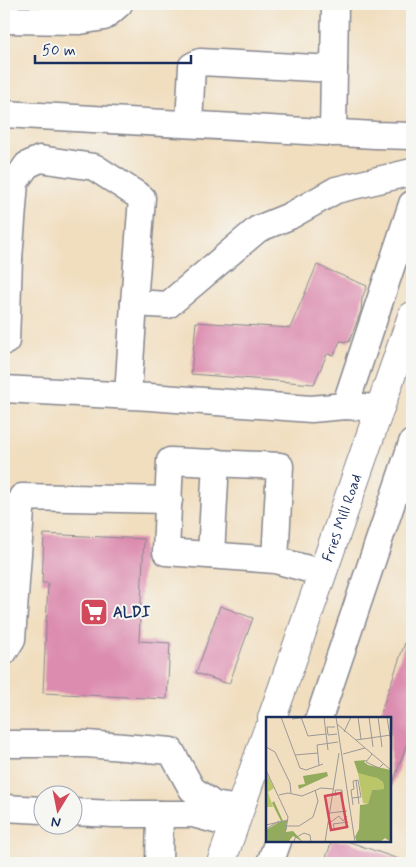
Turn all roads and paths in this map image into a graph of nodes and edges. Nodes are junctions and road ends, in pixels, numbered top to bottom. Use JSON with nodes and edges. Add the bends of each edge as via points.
{"nodes":[{"id":1,"x":119,"y":4,"type":"edge"},
{"id":2,"x":335,"y":4,"type":"edge"},
{"id":3,"x":4,"y":20,"type":"edge"},
{"id":4,"x":334,"y":69,"type":"junction"},
{"id":5,"x":4,"y":114,"type":"edge"},
{"id":6,"x":189,"y":124,"type":"junction"},
{"id":7,"x":333,"y":133,"type":"junction"},
{"id":8,"x":412,"y":136,"type":"edge"},
{"id":9,"x":412,"y":172,"type":"edge"},
{"id":10,"x":412,"y":204,"type":"edge"},
{"id":11,"x":6,"y":259,"type":"edge"},
{"id":12,"x":134,"y":304,"type":"junction"},
{"id":13,"x":412,"y":316,"type":"edge"},
{"id":14,"x":6,"y":341,"type":"dead end"},
{"id":15,"x":4,"y":389,"type":"edge"},
{"id":16,"x":128,"y":395,"type":"junction"},
{"id":17,"x":345,"y":406,"type":"junction"},
{"id":18,"x":380,"y":408,"type":"junction"},
{"id":19,"x":412,"y":443,"type":"edge"},
{"id":20,"x":216,"y":462,"type":"junction"},
{"id":21,"x":169,"y":500,"type":"junction"},
{"id":22,"x":11,"y":543,"type":"edge"},
{"id":23,"x":211,"y":555,"type":"junction"},
{"id":24,"x":275,"y":560,"type":"junction"},
{"id":25,"x":322,"y":573,"type":"junction"},
{"id":26,"x":8,"y":645,"type":"edge"},
{"id":27,"x":272,"y":717,"type":"edge"},
{"id":28,"x":319,"y":717,"type":"edge"},
{"id":29,"x":266,"y":735,"type":"edge"},
{"id":30,"x":4,"y":744,"type":"edge"},
{"id":31,"x":4,"y":808,"type":"edge"},
{"id":32,"x":32,"y":809,"type":"edge"},
{"id":33,"x":82,"y":812,"type":"edge"},
{"id":34,"x":160,"y":814,"type":"junction"},
{"id":35,"x":237,"y":817,"type":"junction"},
{"id":36,"x":278,"y":842,"type":"edge"},
{"id":37,"x":159,"y":863,"type":"edge"},
{"id":38,"x":222,"y":863,"type":"edge"},
{"id":39,"x":270,"y":863,"type":"edge"}],
"edges":[{"from":1,"to":3,"type":"street","via":[[104,17],[80,21]]},
{"from":2,"to":4,"type":"street"},
{"from":4,"to":6,"type":"street","via":[[200,62],[192,66]]},
{"from":4,"to":7,"type":"street"},
{"from":5,"to":6,"type":"street"},
{"from":6,"to":7,"type":"street"},
{"from":7,"to":8,"type":"street"},
{"from":9,"to":12,"type":"street","via":[[336,190],[258,230],[168,305]]},
{"from":10,"to":17,"type":"street"},
{"from":11,"to":12,"type":"street","via":[[15,182],[27,166],[40,159],[94,167],[142,198]]},
{"from":11,"to":14,"type":"street"},
{"from":12,"to":16,"type":"street"},
{"from":13,"to":18,"type":"main road","name":"Fries Mill Road"},
{"from":15,"to":16,"type":"street"},
{"from":16,"to":17,"type":"street","via":[[311,410]]},
{"from":17,"to":18,"type":"street"},
{"from":18,"to":25,"type":"main road","name":"Fries Mill Road"},
{"from":19,"to":28,"type":"street"},
{"from":20,"to":21,"type":"street","via":[[170,461]]},
{"from":20,"to":23,"type":"street"},
{"from":20,"to":24,"type":"street","via":[[280,466]]},
{"from":21,"to":22,"type":"street","via":[[22,497]]},
{"from":21,"to":23,"type":"street","via":[[166,552]]},
{"from":22,"to":26,"type":"street"},
{"from":23,"to":24,"type":"street"},
{"from":24,"to":25,"type":"street"},
{"from":25,"to":27,"type":"main road","name":"Fries Mill Road"},
{"from":29,"to":35,"type":"main road"},
{"from":30,"to":35,"type":"street","via":[[87,744],[171,751],[192,789]]},
{"from":31,"to":32,"type":"street"},
{"from":33,"to":34,"type":"street"},
{"from":34,"to":35,"type":"street"},
{"from":34,"to":37,"type":"street"},
{"from":35,"to":38,"type":"main road"},
{"from":36,"to":39,"type":"street"}]}
